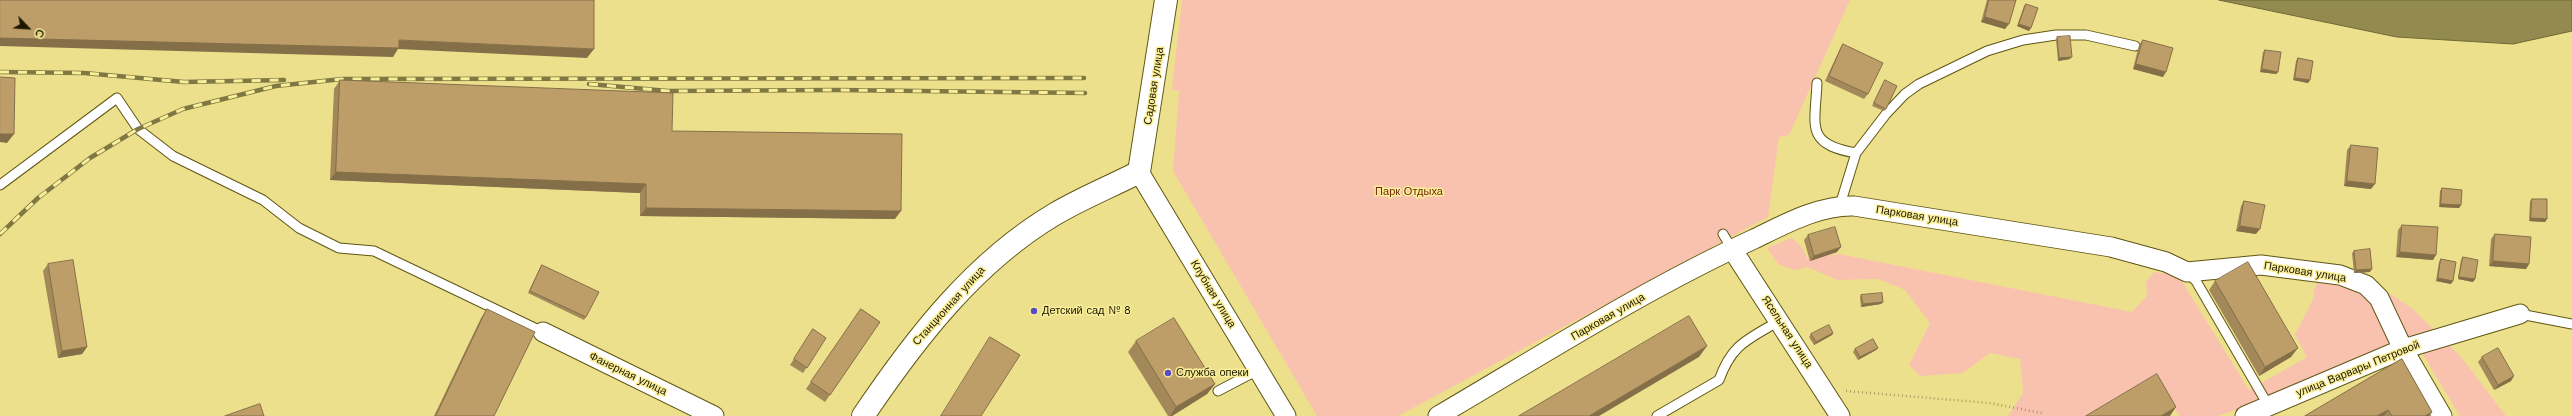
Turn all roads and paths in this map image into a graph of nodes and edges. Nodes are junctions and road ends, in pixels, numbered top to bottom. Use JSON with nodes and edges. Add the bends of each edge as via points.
{"nodes":[{"id":1,"x":1166,"y":0,"type":"edge"},
{"id":2,"x":2135,"y":46,"type":"dead end"},
{"id":3,"x":1816,"y":83,"type":"dead end"},
{"id":4,"x":1856,"y":153,"type":"junction"},
{"id":5,"x":1139,"y":172,"type":"junction"},
{"id":6,"x":0,"y":185,"type":"edge"},
{"id":7,"x":1840,"y":205,"type":"junction"},
{"id":8,"x":1728,"y":241,"type":"junction"},
{"id":9,"x":2187,"y":272,"type":"junction"},
{"id":10,"x":2520,"y":314,"type":"joint"},
{"id":11,"x":1779,"y":321,"type":"junction"},
{"id":12,"x":2572,"y":324,"type":"edge"},
{"id":13,"x":543,"y":332,"type":"joint"},
{"id":14,"x":2403,"y":349,"type":"junction"},
{"id":15,"x":1258,"y":370,"type":"junction"},
{"id":16,"x":1824,"y":389,"type":"junction"},
{"id":17,"x":1218,"y":391,"type":"dead end"},
{"id":18,"x":2257,"y":412,"type":"edge"},
{"id":19,"x":1669,"y":413,"type":"edge"},
{"id":20,"x":2042,"y":413,"type":"dead end"},
{"id":21,"x":714,"y":416,"type":"edge"},
{"id":22,"x":863,"y":416,"type":"edge"},
{"id":23,"x":1286,"y":416,"type":"edge"},
{"id":24,"x":1438,"y":416,"type":"edge"},
{"id":25,"x":1657,"y":416,"type":"edge"},
{"id":26,"x":1840,"y":416,"type":"edge"},
{"id":27,"x":2442,"y":416,"type":"edge"}],
"edges":[{"from":1,"to":5,"type":"street","name":"Садовая улица"},
{"from":2,"to":4,"type":"lane","via":[[2086,35],[2056,35],[1987,50],[1905,94],[1870,133]]},
{"from":3,"to":4,"type":"lane","via":[[1815,128],[1818,136],[1824,144],[1834,149]]},
{"from":4,"to":7,"type":"lane"},
{"from":5,"to":15,"type":"street","name":"Клубная улица"},
{"from":5,"to":22,"type":"street","name":"Станционная улица","via":[[1055,214],[988,264],[945,308],[903,357]]},
{"from":6,"to":13,"type":"lane","via":[[117,98],[138,130],[173,156],[263,200],[299,228],[339,248],[374,251]]},
{"from":7,"to":8,"type":"street","name":"Парковая улица"},
{"from":7,"to":9,"type":"street","name":"Парковая улица","via":[[2111,247],[2166,262]]},
{"from":8,"to":11,"type":"street","name":"Ясельная улица"},
{"from":8,"to":24,"type":"street","name":"Парковая улица","via":[[1675,278]]},
{"from":9,"to":14,"type":"street","name":"Парковая улица","via":[[2261,265],[2340,275],[2366,284],[2378,298]]},
{"from":9,"to":18,"type":"lane","via":[[2196,280]]},
{"from":10,"to":12,"type":"lane"},
{"from":10,"to":14,"type":"street","name":"улица Варвары Петровой"},
{"from":11,"to":16,"type":"street","name":"Ясельная улица"},
{"from":11,"to":19,"type":"lane","via":[[1738,346],[1726,361],[1719,380]]},
{"from":13,"to":21,"type":"street","name":"Фанерная улица"},
{"from":14,"to":18,"type":"street","name":"улица Варвары Петровой"},
{"from":14,"to":27,"type":"street","name":"Парковая улица"},
{"from":15,"to":17,"type":"lane"},
{"from":15,"to":23,"type":"street","name":"Клубная улица"},
{"from":16,"to":20,"type":"path","via":[[1988,403]]},
{"from":16,"to":26,"type":"street","name":"Ясельная улица"},
{"from":19,"to":25,"type":"lane"}]}
